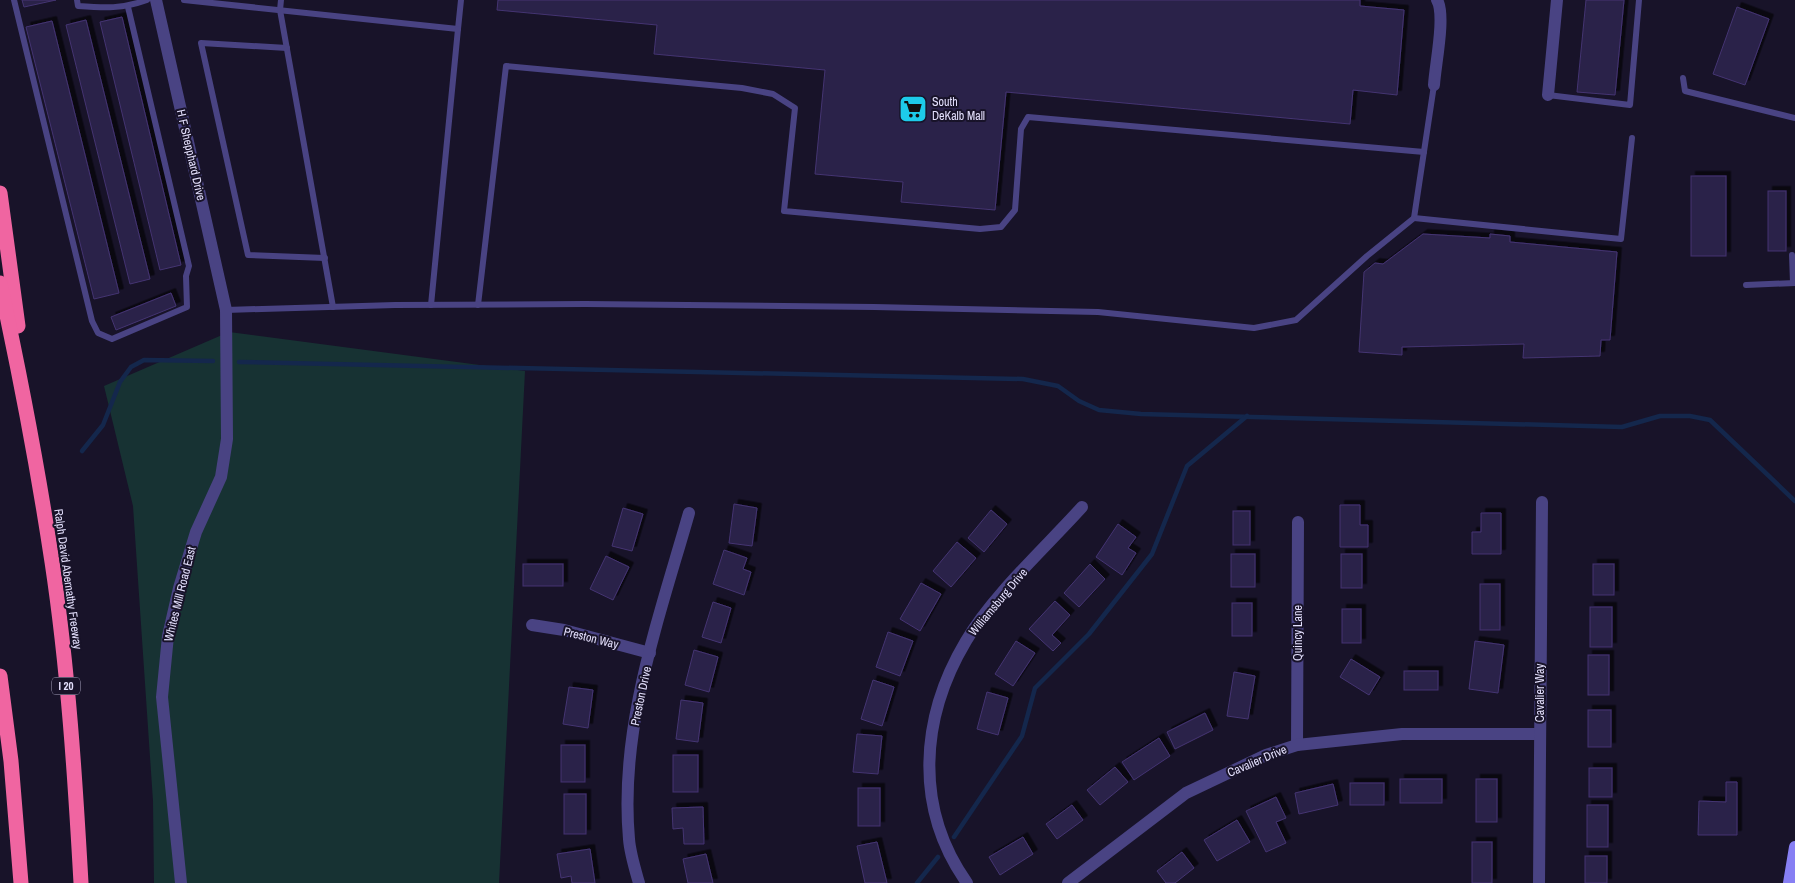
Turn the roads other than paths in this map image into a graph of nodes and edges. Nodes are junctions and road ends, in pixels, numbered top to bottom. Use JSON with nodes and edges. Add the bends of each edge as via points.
{"nodes":[{"id":1,"x":14,"y":0,"type":"edge"},
{"id":2,"x":76,"y":0,"type":"edge"},
{"id":3,"x":147,"y":0,"type":"edge"},
{"id":4,"x":156,"y":0,"type":"edge"},
{"id":5,"x":184,"y":0,"type":"edge"},
{"id":6,"x":281,"y":0,"type":"edge"},
{"id":7,"x":461,"y":0,"type":"edge"},
{"id":8,"x":1437,"y":0,"type":"edge"},
{"id":9,"x":1557,"y":0,"type":"edge"},
{"id":10,"x":1639,"y":0,"type":"edge"},
{"id":11,"x":128,"y":7,"type":"junction"},
{"id":12,"x":280,"y":10,"type":"junction"},
{"id":13,"x":458,"y":29,"type":"junction"},
{"id":14,"x":287,"y":48,"type":"junction"},
{"id":15,"x":1682,"y":78,"type":"dead end"},
{"id":16,"x":1434,"y":85,"type":"joint"},
{"id":17,"x":1548,"y":95,"type":"joint"},
{"id":18,"x":1795,"y":118,"type":"edge"},
{"id":19,"x":1632,"y":138,"type":"dead end"},
{"id":20,"x":1424,"y":152,"type":"junction"},
{"id":21,"x":0,"y":193,"type":"edge"},
{"id":22,"x":1414,"y":218,"type":"junction"},
{"id":23,"x":1792,"y":255,"type":"dead end"},
{"id":24,"x":325,"y":258,"type":"junction"},
{"id":25,"x":0,"y":283,"type":"edge"},
{"id":26,"x":1794,"y":283,"type":"edge"},
{"id":27,"x":1746,"y":285,"type":"dead end"},
{"id":28,"x":431,"y":305,"type":"junction"},
{"id":29,"x":478,"y":305,"type":"junction"},
{"id":30,"x":333,"y":307,"type":"junction"},
{"id":31,"x":226,"y":310,"type":"junction"},
{"id":32,"x":40,"y":491,"type":"junction"},
{"id":33,"x":1542,"y":502,"type":"dead end"},
{"id":34,"x":1082,"y":507,"type":"dead end"},
{"id":35,"x":689,"y":512,"type":"dead end"},
{"id":36,"x":1298,"y":522,"type":"dead end"},
{"id":37,"x":532,"y":625,"type":"dead end"},
{"id":38,"x":650,"y":652,"type":"junction"},
{"id":39,"x":0,"y":676,"type":"edge"},
{"id":40,"x":0,"y":694,"type":"edge"},
{"id":41,"x":1540,"y":734,"type":"junction"},
{"id":42,"x":1297,"y":745,"type":"junction"},
{"id":43,"x":11,"y":761,"type":"junction"},
{"id":44,"x":1795,"y":847,"type":"edge"},
{"id":45,"x":21,"y":883,"type":"edge"},
{"id":46,"x":81,"y":883,"type":"edge"},
{"id":47,"x":182,"y":883,"type":"edge"},
{"id":48,"x":639,"y":883,"type":"edge"},
{"id":49,"x":967,"y":883,"type":"edge"},
{"id":50,"x":1068,"y":883,"type":"edge"},
{"id":51,"x":1539,"y":883,"type":"edge"},
{"id":52,"x":1789,"y":883,"type":"edge"}],
"edges":[{"from":1,"to":11,"type":"lane","via":[[92,321],[98,333],[112,339],[187,307],[186,276],[189,266]]},
{"from":2,"to":11,"type":"lane","via":[[78,6]]},
{"from":3,"to":11,"type":"lane"},
{"from":4,"to":31,"type":"street","name":"H F Shepphard Drive"},
{"from":5,"to":12,"type":"lane"},
{"from":6,"to":12,"type":"lane"},
{"from":7,"to":13,"type":"lane"},
{"from":8,"to":16,"type":"street","via":[[1440,18]]},
{"from":9,"to":17,"type":"street"},
{"from":10,"to":17,"type":"lane","via":[[1630,105]]},
{"from":12,"to":13,"type":"lane"},
{"from":12,"to":14,"type":"lane"},
{"from":13,"to":28,"type":"lane"},
{"from":14,"to":24,"type":"lane"},
{"from":14,"to":24,"type":"lane","via":[[201,43],[248,255]]},
{"from":15,"to":18,"type":"lane","via":[[1685,91]]},
{"from":16,"to":20,"type":"lane"},
{"from":19,"to":22,"type":"lane","via":[[1621,239]]},
{"from":20,"to":22,"type":"lane"},
{"from":20,"to":29,"type":"lane","via":[[1028,117],[1021,128],[1015,210],[1001,227],[980,229],[879,220],[784,211],[795,108],[773,94],[742,88],[506,66]]},
{"from":21,"to":32,"type":"highway"},
{"from":22,"to":29,"type":"lane","via":[[1296,320],[1254,328],[1098,312],[848,306]]},
{"from":23,"to":26,"type":"lane"},
{"from":24,"to":30,"type":"lane"},
{"from":25,"to":32,"type":"highway","name":"Ralph David Abernathy Freeway","number":"I 20"},
{"from":26,"to":27,"type":"lane"},
{"from":28,"to":29,"type":"lane"},
{"from":28,"to":30,"type":"lane"},
{"from":30,"to":31,"type":"lane"},
{"from":31,"to":47,"type":"street","name":"Whites Mill Road East","via":[[227,439],[221,477],[196,532],[179,588],[168,636],[162,697]]},
{"from":32,"to":46,"type":"highway","name":"Ralph David Abernathy Freeway","number":"I 20","via":[[62,642]]},
{"from":33,"to":41,"type":"street","name":"Cavalier Way"},
{"from":34,"to":49,"type":"street","name":"Williamsburg Drive","via":[[992,604],[966,640],[950,670],[930,730],[929,774],[936,822],[954,865]]},
{"from":35,"to":38,"type":"street","name":"Preston Drive"},
{"from":36,"to":42,"type":"street","name":"Quincy Lane"},
{"from":37,"to":38,"type":"street","name":"Preston Way"},
{"from":38,"to":48,"type":"street","name":"Preston Drive","via":[[634,720],[628,777],[629,840]]},
{"from":39,"to":43,"type":"highway"},
{"from":40,"to":43,"type":"highway"},
{"from":41,"to":42,"type":"street","name":"Cavalier Drive","via":[[1402,734]]},
{"from":41,"to":51,"type":"street","name":"Cavalier Way"},
{"from":42,"to":50,"type":"street","name":"Cavalier Drive","via":[[1266,755],[1186,793]]},
{"from":43,"to":45,"type":"highway"},
{"from":44,"to":52,"type":"main road"}]}
